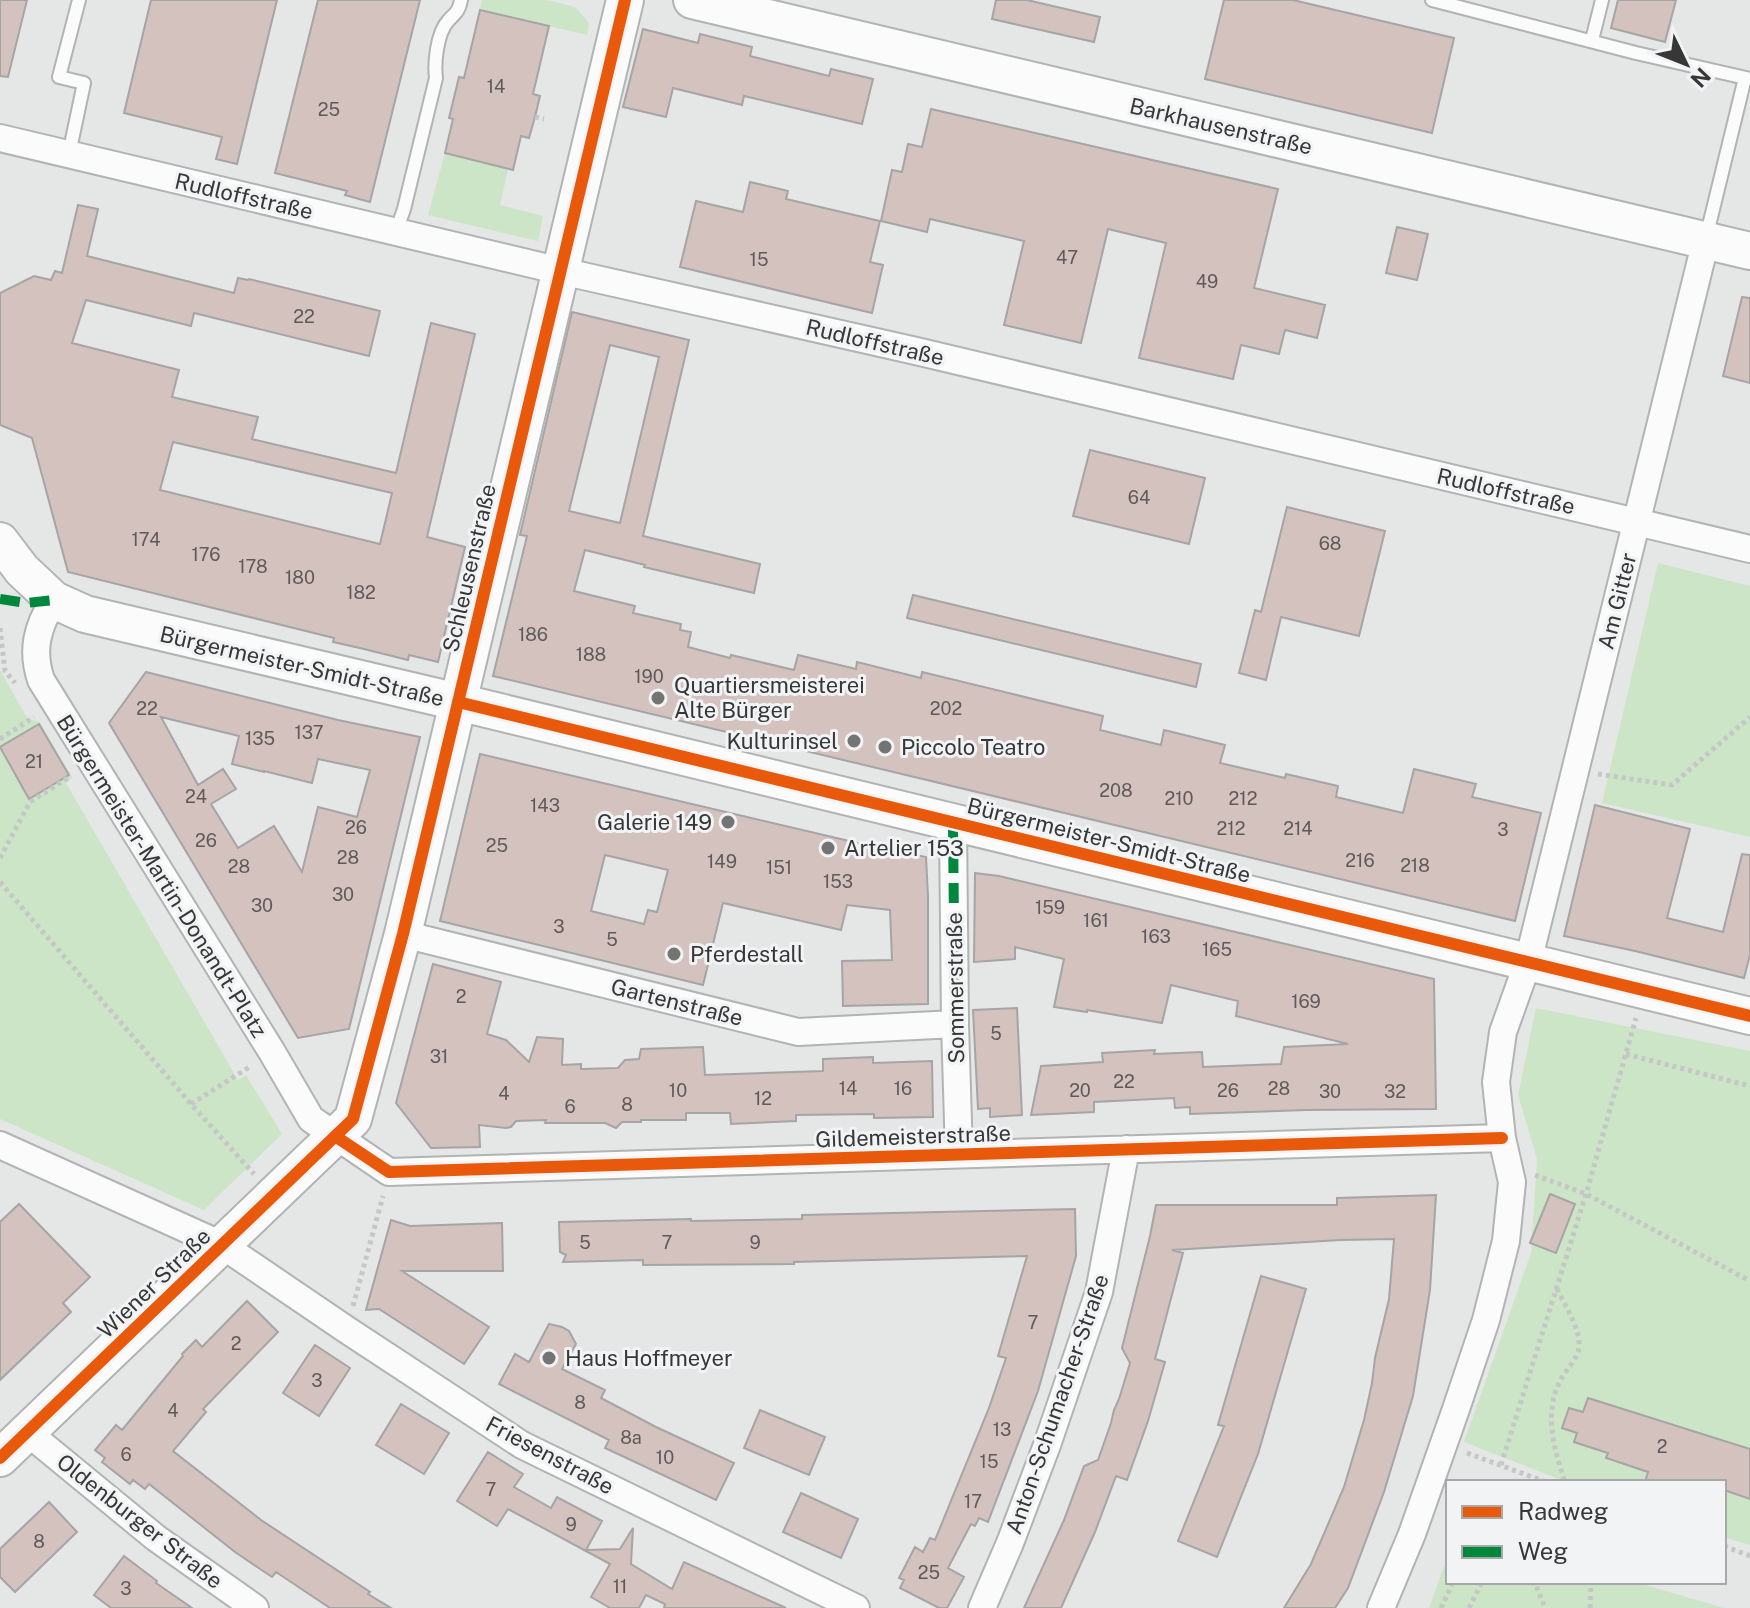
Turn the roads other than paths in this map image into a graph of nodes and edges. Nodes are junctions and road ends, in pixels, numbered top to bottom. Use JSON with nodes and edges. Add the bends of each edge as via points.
{"nodes":[{"id":1,"x":79,"y":0,"type":"edge"},
{"id":2,"x":461,"y":0,"type":"edge"},
{"id":3,"x":625,"y":0,"type":"edge"},
{"id":4,"x":1432,"y":0,"type":"edge"},
{"id":5,"x":1602,"y":0,"type":"edge"},
{"id":6,"x":707,"y":2,"type":"edge"},
{"id":7,"x":1592,"y":40,"type":"junction"},
{"id":8,"x":1748,"y":78,"type":"edge"},
{"id":9,"x":0,"y":138,"type":"edge"},
{"id":10,"x":69,"y":154,"type":"junction"},
{"id":11,"x":396,"y":232,"type":"junction"},
{"id":12,"x":1706,"y":240,"type":"junction"},
{"id":13,"x":1750,"y":251,"type":"edge"},
{"id":14,"x":561,"y":271,"type":"junction"},
{"id":15,"x":1636,"y":523,"type":"junction"},
{"id":16,"x":0,"y":541,"type":"edge"},
{"id":17,"x":1750,"y":549,"type":"edge"},
{"id":18,"x":54,"y":600,"type":"junction"},
{"id":19,"x":458,"y":702,"type":"junction"},
{"id":20,"x":953,"y":823,"type":"junction"},
{"id":21,"x":403,"y":934,"type":"junction"},
{"id":22,"x":1528,"y":962,"type":"junction"},
{"id":23,"x":1750,"y":1016,"type":"edge"},
{"id":24,"x":955,"y":1024,"type":"junction"},
{"id":25,"x":335,"y":1136,"type":"junction"},
{"id":26,"x":1502,"y":1138,"type":"junction"},
{"id":27,"x":0,"y":1145,"type":"edge"},
{"id":28,"x":1126,"y":1149,"type":"junction"},
{"id":29,"x":959,"y":1154,"type":"junction"},
{"id":30,"x":222,"y":1245,"type":"junction"},
{"id":31,"x":27,"y":1432,"type":"junction"},
{"id":32,"x":0,"y":1458,"type":"edge"},
{"id":33,"x":255,"y":1608,"type":"edge"},
{"id":34,"x":856,"y":1608,"type":"edge"},
{"id":35,"x":982,"y":1608,"type":"edge"},
{"id":36,"x":1381,"y":1608,"type":"edge"}],
"edges":[{"from":1,"to":10,"type":"lane","via":[[59,77],[84,83]]},
{"from":2,"to":11,"type":"lane","via":[[459,11],[445,24],[434,62],[436,78]]},
{"from":3,"to":14,"type":"street","name":"Schleusenstraße"},
{"from":4,"to":7,"type":"lane"},
{"from":5,"to":7,"type":"lane"},
{"from":6,"to":12,"type":"street","name":"Barkhausenstraße"},
{"from":7,"to":8,"type":"lane"},
{"from":8,"to":12,"type":"lane"},
{"from":9,"to":10,"type":"street","name":"Rudloffstraße"},
{"from":10,"to":11,"type":"street","name":"Rudloffstraße"},
{"from":11,"to":14,"type":"street","name":"Rudloffstraße"},
{"from":12,"to":13,"type":"street","name":"Barkhausenstraße"},
{"from":12,"to":15,"type":"street","name":"Am Gitter"},
{"from":14,"to":15,"type":"street","name":"Rudloffstraße"},
{"from":14,"to":19,"type":"street","name":"Schleusenstraße"},
{"from":15,"to":17,"type":"street","name":"Rudloffstraße"},
{"from":15,"to":22,"type":"street","name":"Am Gitter"},
{"from":16,"to":18,"type":"street","name":"Bürgermeister-Smidt-Straße"},
{"from":18,"to":19,"type":"street","name":"Bürgermeister-Smidt-Straße","via":[[85,614]]},
{"from":18,"to":25,"type":"street","name":"Bürgermeister-Martin-Donandt-Platz","via":[[37,641],[41,680],[311,1119]]},
{"from":19,"to":20,"type":"street","name":"Bürgermeister-Smidt-Straße"},
{"from":19,"to":21,"type":"street","name":"Schleusenstraße"},
{"from":20,"to":22,"type":"street","name":"Bürgermeister-Smidt-Straße"},
{"from":20,"to":24,"type":"street","name":"Sommerstraße"},
{"from":21,"to":24,"type":"street","name":"Gartenstraße","via":[[798,1032]]},
{"from":21,"to":25,"type":"street","name":"Schleusenstraße","via":[[353,1119]]},
{"from":22,"to":23,"type":"street","name":"Bürgermeister-Smidt-Straße"},
{"from":22,"to":26,"type":"street","name":"Am Gitter","via":[[1501,1044],[1496,1082]]},
{"from":24,"to":29,"type":"street","name":"Sommerstraße"},
{"from":25,"to":29,"type":"street","name":"Gildemeisterstraße","via":[[389,1172]]},
{"from":25,"to":30,"type":"street","name":"Wiener Straße"},
{"from":26,"to":28,"type":"street","name":"Gildemeisterstraße"},
{"from":26,"to":36,"type":"street","name":"Am Gitter","via":[[1512,1182],[1506,1241],[1486,1320]]},
{"from":27,"to":30,"type":"street"},
{"from":28,"to":29,"type":"street","name":"Gildemeisterstraße"},
{"from":28,"to":35,"type":"street","name":"Anton-Schumacher-Straße","via":[[1099,1292],[1047,1445]]},
{"from":30,"to":31,"type":"street","name":"Wiener Straße"},
{"from":30,"to":34,"type":"street","name":"Friesenstraße","via":[[522,1445]]},
{"from":31,"to":32,"type":"street","name":"Wiener Straße"},
{"from":31,"to":33,"type":"street","name":"Oldenburger Straße","via":[[156,1538]]}]}
